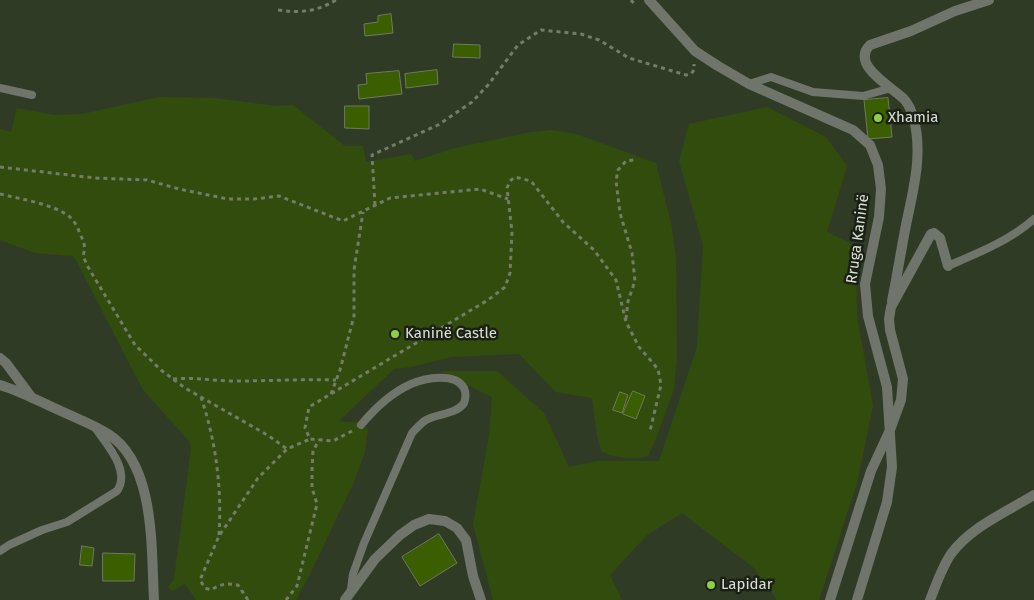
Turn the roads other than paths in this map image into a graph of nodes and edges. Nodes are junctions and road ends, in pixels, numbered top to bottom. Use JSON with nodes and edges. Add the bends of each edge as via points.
{"nodes":[{"id":1,"x":649,"y":0,"type":"edge"},
{"id":2,"x":989,"y":0,"type":"edge"},
{"id":3,"x":749,"y":84,"type":"junction"},
{"id":4,"x":0,"y":88,"type":"edge"},
{"id":5,"x":891,"y":88,"type":"junction"},
{"id":6,"x":32,"y":95,"type":"dead end"},
{"id":7,"x":1034,"y":219,"type":"edge"},
{"id":8,"x":948,"y":266,"type":"joint"},
{"id":9,"x":892,"y":307,"type":"junction"},
{"id":10,"x":0,"y":358,"type":"edge"},
{"id":11,"x":0,"y":385,"type":"edge"},
{"id":12,"x":33,"y":399,"type":"junction"},
{"id":13,"x":361,"y":425,"type":"road end"},
{"id":14,"x":96,"y":428,"type":"junction"},
{"id":15,"x":890,"y":430,"type":"junction"},
{"id":16,"x":1034,"y":495,"type":"edge"},
{"id":17,"x":0,"y":551,"type":"edge"},
{"id":18,"x":351,"y":589,"type":"junction"},
{"id":19,"x":154,"y":600,"type":"edge"},
{"id":20,"x":345,"y":600,"type":"edge"},
{"id":21,"x":481,"y":600,"type":"edge"},
{"id":22,"x":830,"y":600,"type":"edge"},
{"id":23,"x":857,"y":600,"type":"edge"},
{"id":24,"x":930,"y":600,"type":"edge"}],
"edges":[{"from":1,"to":3,"type":"street","name":"Rruga Kaninë","via":[[695,51]]},
{"from":2,"to":5,"type":"street","via":[[870,45],[864,57],[867,66]]},
{"from":3,"to":5,"type":"lane","via":[[771,77],[813,92],[863,96]]},
{"from":3,"to":15,"type":"street","name":"Rruga Kaninë","via":[[853,130],[870,145],[878,165],[881,190],[879,217],[865,284],[868,316],[888,387]]},
{"from":4,"to":6,"type":"lane"},
{"from":5,"to":9,"type":"street","via":[[905,100],[918,138],[915,178]]},
{"from":7,"to":8,"type":"lane","via":[[985,251]]},
{"from":8,"to":9,"type":"street","via":[[940,238],[934,233]]},
{"from":9,"to":15,"type":"street","via":[[888,319],[903,379],[901,400]]},
{"from":10,"to":12,"type":"street"},
{"from":11,"to":12,"type":"street"},
{"from":12,"to":14,"type":"street"},
{"from":13,"to":18,"type":"lane","via":[[394,393],[413,383],[451,379],[461,384],[466,393],[458,409],[424,421],[412,433],[364,543]]},
{"from":14,"to":17,"type":"lane","via":[[122,475],[122,484],[117,491],[67,522],[42,530]]},
{"from":14,"to":19,"type":"street","via":[[109,434],[136,466],[153,541]]},
{"from":15,"to":22,"type":"street","via":[[871,471]]},
{"from":15,"to":23,"type":"street","name":"Rruga Kaninë","via":[[892,467],[887,502]]},
{"from":16,"to":24,"type":"street","via":[[964,539],[950,555]]},
{"from":18,"to":20,"type":"street"},
{"from":18,"to":21,"type":"street","via":[[400,535],[429,519],[445,521],[457,528],[466,540]]}]}
